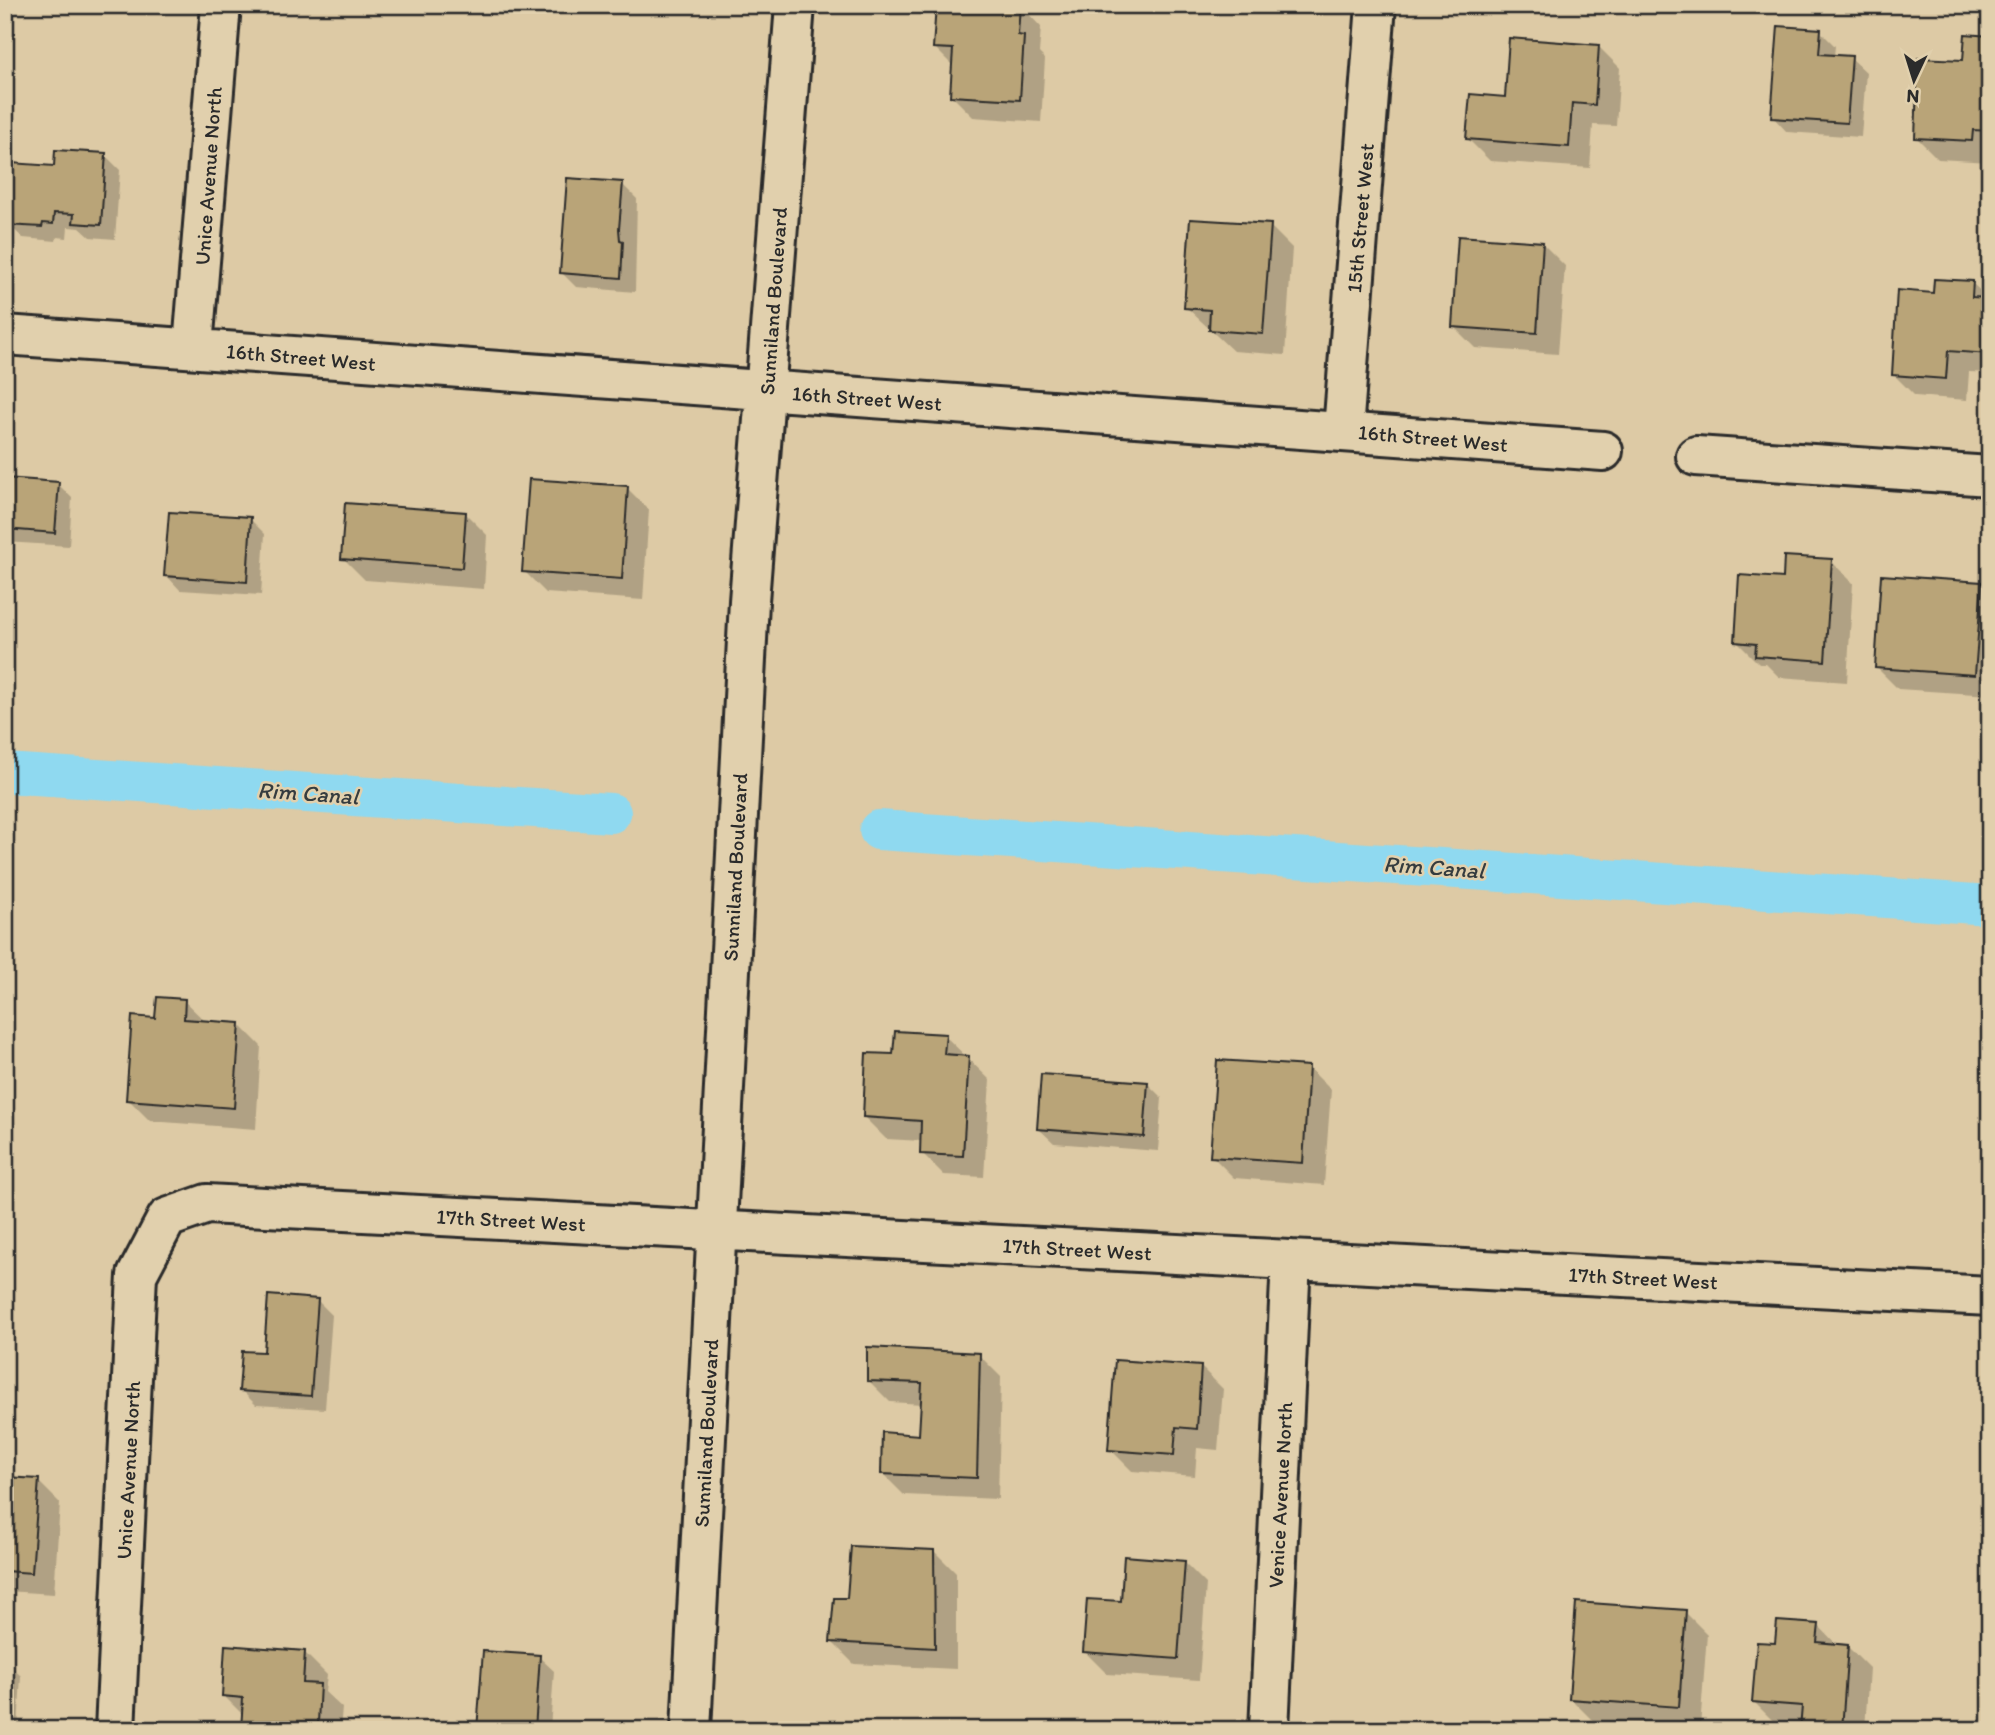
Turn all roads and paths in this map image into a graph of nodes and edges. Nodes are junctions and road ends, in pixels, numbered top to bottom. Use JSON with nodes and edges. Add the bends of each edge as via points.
{"nodes":[{"id":1,"x":221,"y":5,"type":"edge"},
{"id":2,"x":795,"y":5,"type":"edge"},
{"id":3,"x":1376,"y":5,"type":"edge"},
{"id":4,"x":5,"y":335,"type":"edge"},
{"id":5,"x":193,"y":347,"type":"junction"},
{"id":6,"x":766,"y":391,"type":"junction"},
{"id":7,"x":1343,"y":431,"type":"junction"},
{"id":8,"x":1603,"y":451,"type":"dead end"},
{"id":9,"x":1696,"y":456,"type":"dead end"},
{"id":10,"x":1990,"y":476,"type":"edge"},
{"id":11,"x":167,"y":1218,"type":"joint"},
{"id":12,"x":716,"y":1230,"type":"junction"},
{"id":13,"x":1291,"y":1260,"type":"junction"},
{"id":14,"x":1990,"y":1296,"type":"edge"},
{"id":15,"x":115,"y":1730,"type":"edge"},
{"id":16,"x":691,"y":1730,"type":"edge"},
{"id":17,"x":1269,"y":1730,"type":"edge"}],
"edges":[{"from":1,"to":5,"type":"street","name":"Unice Avenue North"},
{"from":2,"to":6,"type":"street","name":"Sunniland Boulevard"},
{"from":3,"to":7,"type":"street","name":"15th Street West"},
{"from":4,"to":5,"type":"street","name":"16th Street West"},
{"from":5,"to":6,"type":"street","name":"16th Street West"},
{"from":6,"to":7,"type":"street","name":"16th Street West"},
{"from":6,"to":12,"type":"street","name":"Sunniland Boulevard","via":[[749,601]]},
{"from":7,"to":8,"type":"street","name":"16th Street West"},
{"from":9,"to":10,"type":"street"},
{"from":11,"to":12,"type":"street","name":"17th Street West","via":[[207,1204]]},
{"from":11,"to":15,"type":"street","name":"Unice Avenue North","via":[[137,1275]]},
{"from":12,"to":13,"type":"street","name":"17th Street West"},
{"from":12,"to":16,"type":"street","name":"Sunniland Boulevard"},
{"from":13,"to":14,"type":"street","name":"17th Street West"},
{"from":13,"to":17,"type":"street","name":"Venice Avenue North"}]}
